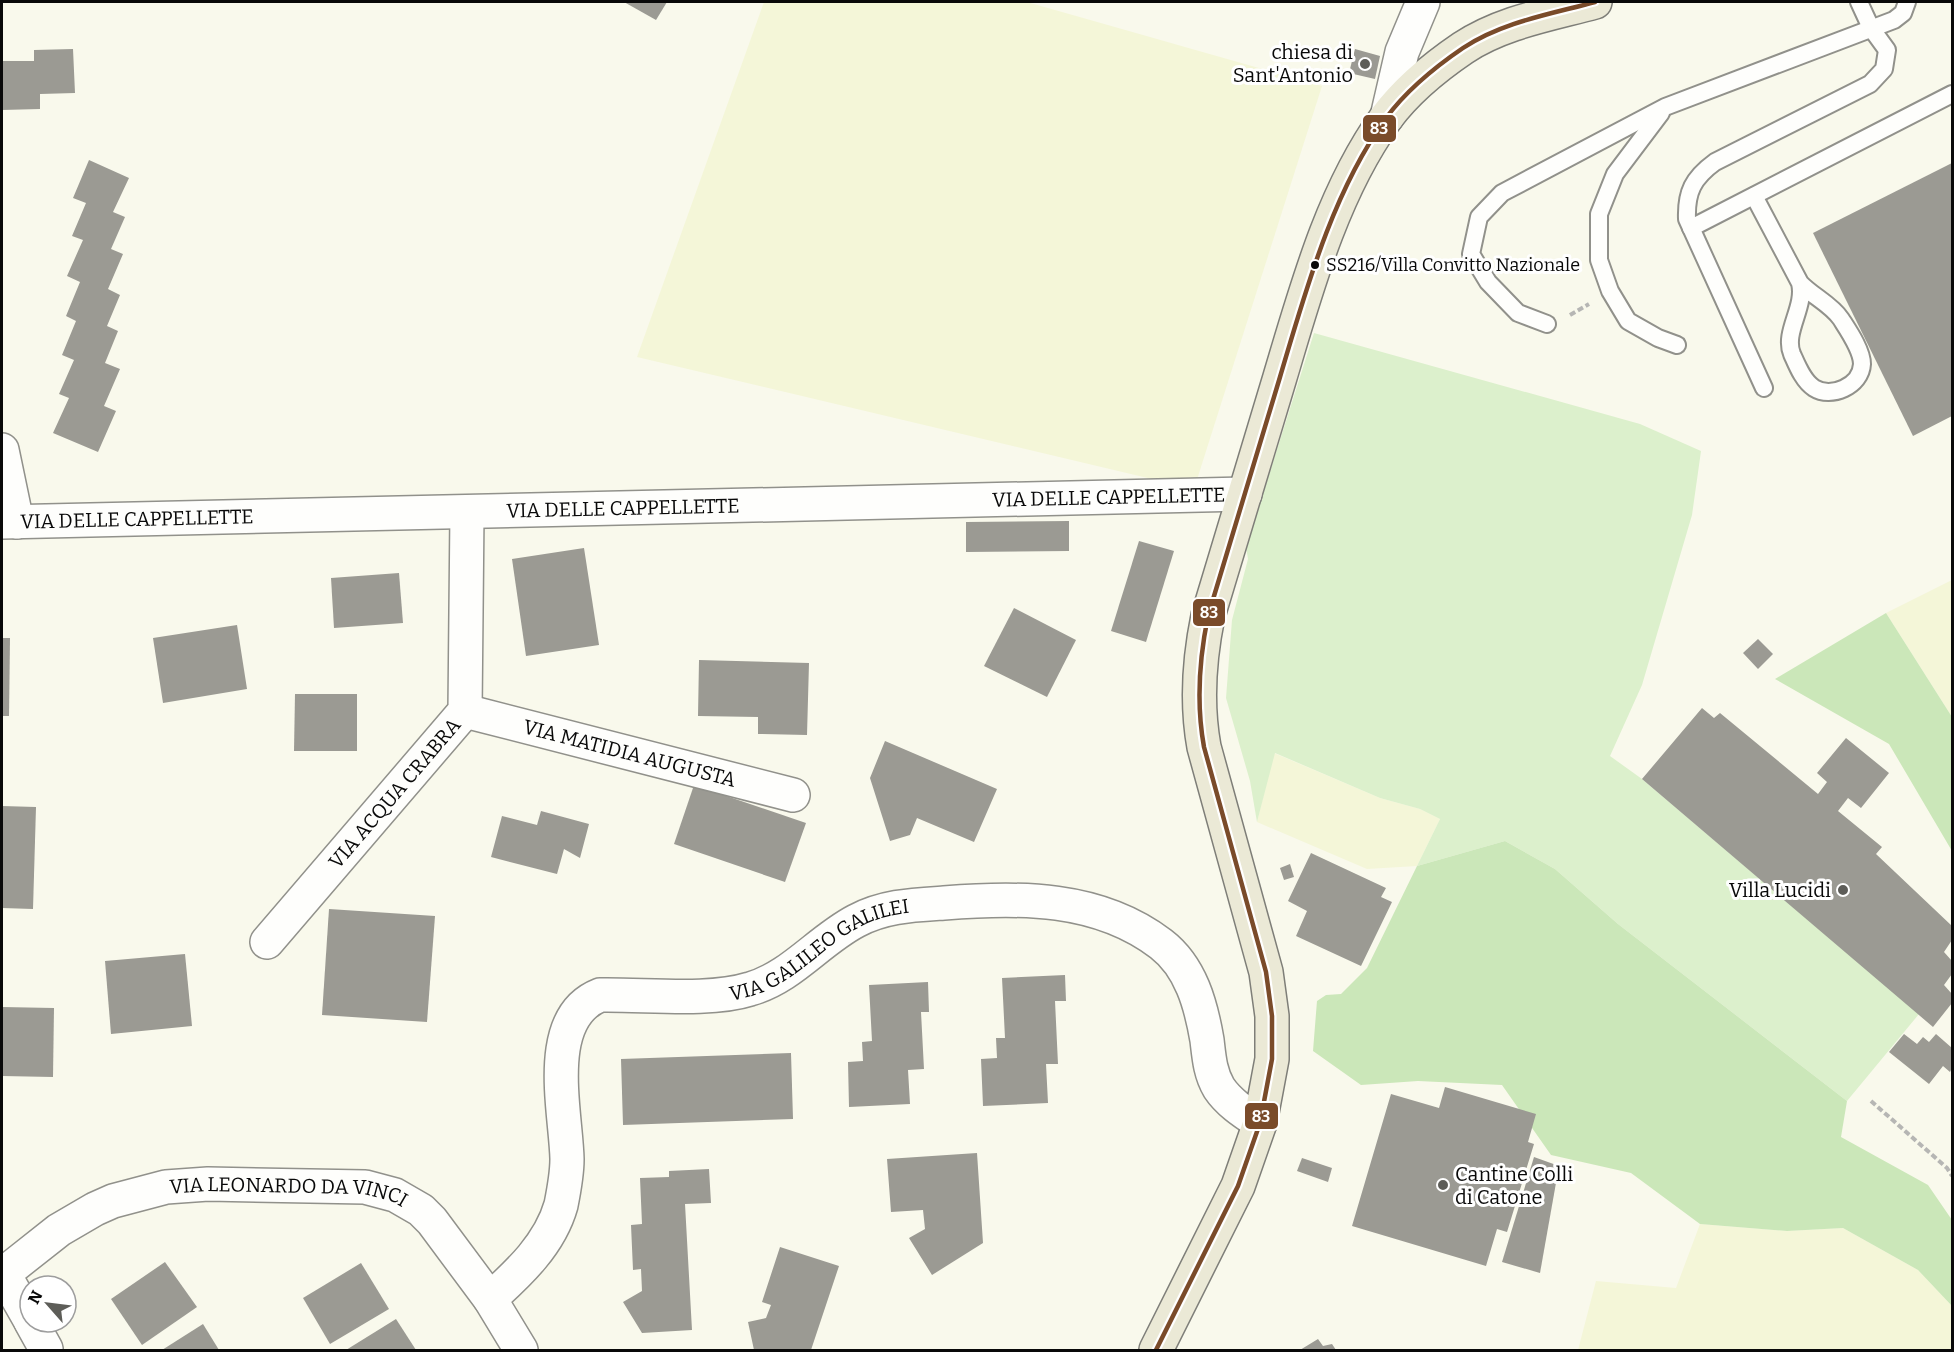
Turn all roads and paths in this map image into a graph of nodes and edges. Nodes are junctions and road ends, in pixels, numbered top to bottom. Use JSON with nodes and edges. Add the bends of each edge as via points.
{"nodes":[{"id":1,"x":1423,"y":2,"type":"edge"},
{"id":2,"x":1595,"y":2,"type":"edge"},
{"id":3,"x":1859,"y":2,"type":"edge"},
{"id":4,"x":1907,"y":2,"type":"edge"},
{"id":5,"x":1871,"y":28,"type":"junction"},
{"id":6,"x":1953,"y":94,"type":"edge"},
{"id":7,"x":1665,"y":107,"type":"junction"},
{"id":8,"x":1387,"y":117,"type":"junction"},
{"id":9,"x":1754,"y":196,"type":"junction"},
{"id":10,"x":1691,"y":228,"type":"junction"},
{"id":11,"x":1800,"y":283,"type":"junction"},
{"id":12,"x":1586,"y":305,"type":"dead end"},
{"id":13,"x":1566,"y":318,"type":"dead end"},
{"id":14,"x":1546,"y":324,"type":"dead end"},
{"id":15,"x":1677,"y":345,"type":"dead end"},
{"id":16,"x":1764,"y":388,"type":"dead end"},
{"id":17,"x":2,"y":450,"type":"edge"},
{"id":18,"x":1245,"y":494,"type":"junction"},
{"id":19,"x":467,"y":512,"type":"junction"},
{"id":20,"x":9,"y":522,"type":"edge"},
{"id":21,"x":465,"y":711,"type":"junction"},
{"id":22,"x":793,"y":795,"type":"dead end"},
{"id":23,"x":267,"y":942,"type":"dead end"},
{"id":24,"x":1871,"y":1101,"type":"dead end"},
{"id":25,"x":1260,"y":1123,"type":"junction"},
{"id":26,"x":1953,"y":1176,"type":"edge"},
{"id":27,"x":3,"y":1274,"type":"edge"},
{"id":28,"x":18,"y":1299,"type":"edge"},
{"id":29,"x":490,"y":1299,"type":"junction"},
{"id":30,"x":1161,"y":1347,"type":"edge"},
{"id":31,"x":521,"y":1350,"type":"edge"}],
"edges":[{"from":1,"to":8,"type":"street","via":[[1402,52]]},
{"from":2,"to":8,"type":"main road","via":[[1509,26],[1464,47],[1410,91]]},
{"from":3,"to":5,"type":"lane"},
{"from":4,"to":5,"type":"lane","via":[[1903,13],[1894,20]]},
{"from":5,"to":7,"type":"lane"},
{"from":5,"to":10,"type":"lane","via":[[1887,50],[1884,69],[1870,84],[1702,171],[1691,185],[1686,201]]},
{"from":6,"to":9,"type":"lane"},
{"from":7,"to":14,"type":"lane","via":[[1502,193],[1479,217],[1471,254],[1488,282],[1518,313]]},
{"from":7,"to":15,"type":"lane","via":[[1615,174],[1599,214],[1599,260],[1610,291],[1628,321]]},
{"from":8,"to":18,"type":"main road","via":[[1355,171],[1318,257]]},
{"from":9,"to":10,"type":"lane"},
{"from":9,"to":11,"type":"lane"},
{"from":10,"to":16,"type":"lane"},
{"from":11,"to":11,"type":"lane","via":[[1803,294],[1792,329],[1791,350],[1805,381],[1814,388],[1823,392],[1844,389],[1860,373],[1860,353],[1840,317]]},
{"from":12,"to":13,"type":"path"},
{"from":17,"to":20,"type":"street"},
{"from":18,"to":19,"type":"street","name":"VIA DELLE CAPPELLETTE"},
{"from":18,"to":25,"type":"main road","via":[[1208,616],[1199,698],[1204,747],[1269,994],[1272,1059]]},
{"from":19,"to":20,"type":"street","name":"VIA DELLE CAPPELLETTE"},
{"from":19,"to":21,"type":"street","name":"VIA ACQUA CRABRA"},
{"from":21,"to":22,"type":"street","name":"VIA MATIDIA AUGUSTA"},
{"from":21,"to":23,"type":"street","name":"VIA ACQUA CRABRA"},
{"from":24,"to":26,"type":"path"},
{"from":25,"to":29,"type":"street","name":"VIA GALILEO GALILEI","via":[[1220,1089],[1210,1066],[1195,992],[1174,956],[1148,935],[1111,918],[1053,901],[983,900],[895,907],[845,927],[801,962],[751,989],[707,995],[600,995],[590,999],[568,1030],[562,1057],[567,1162],[561,1205],[537,1251]]},
{"from":25,"to":30,"type":"main road","via":[[1223,1220]]},
{"from":27,"to":28,"type":"street","name":"VIA LEONARDO DA VINCI"},
{"from":27,"to":29,"type":"street","name":"VIA LEONARDO DA VINCI","via":[[59,1230],[95,1209],[127,1197],[166,1187],[208,1184],[339,1185],[379,1190],[421,1210],[443,1233]]},
{"from":29,"to":31,"type":"street","name":"VIA LEONARDO DA VINCI"}]}
